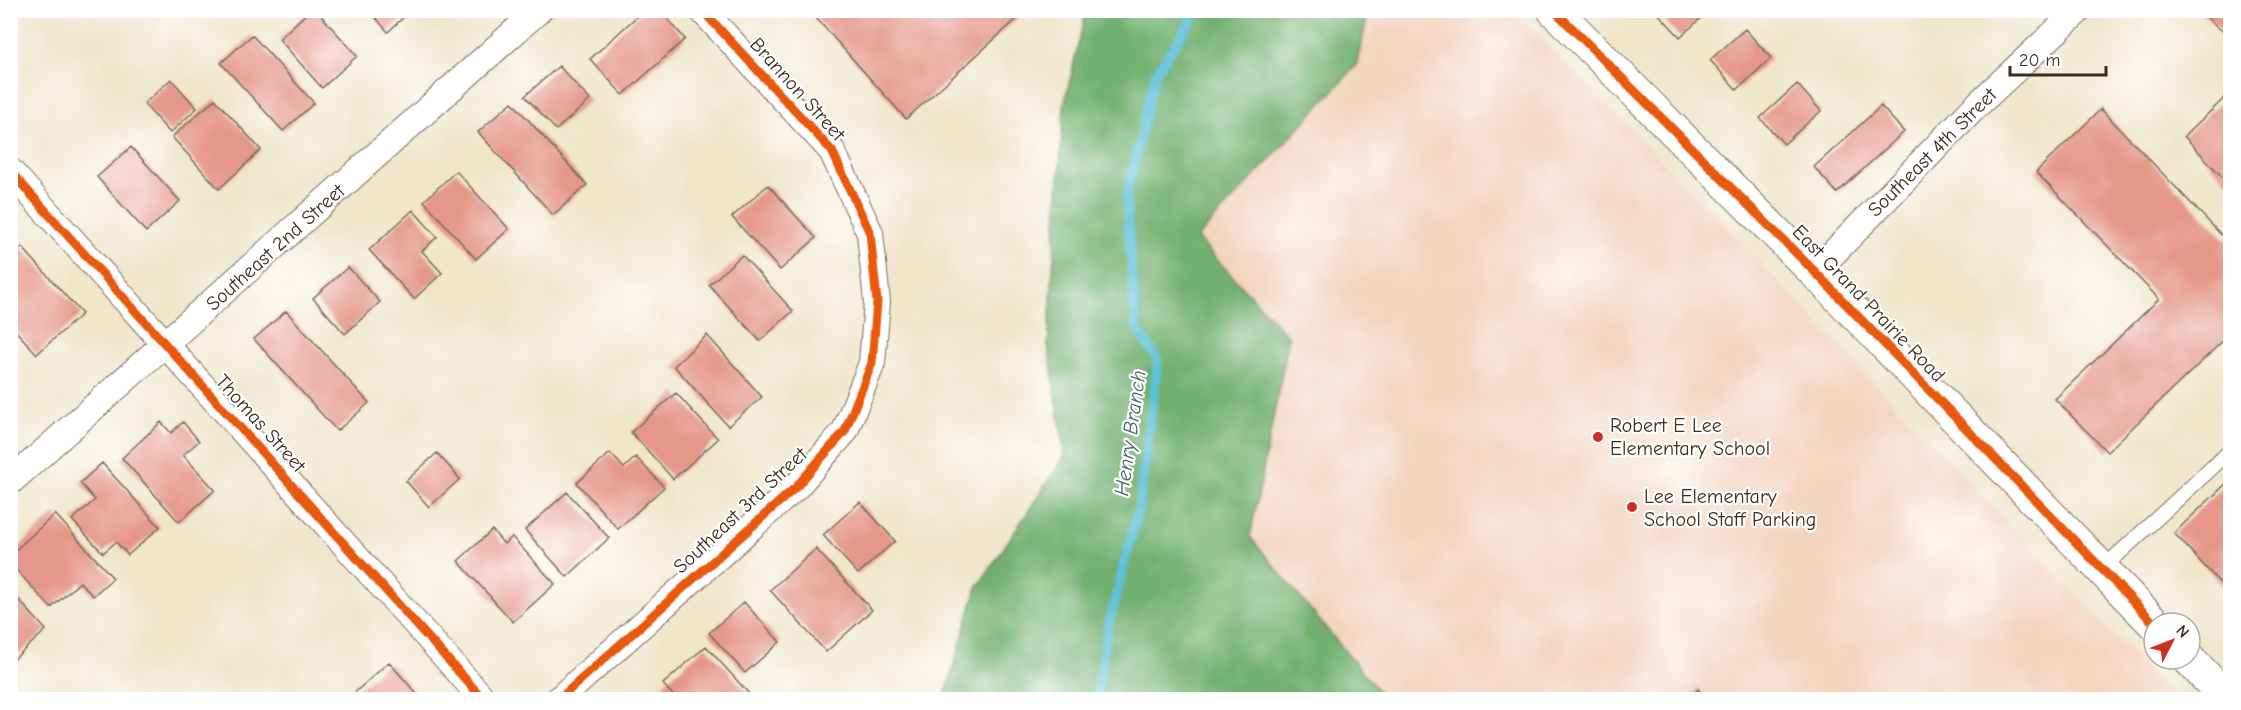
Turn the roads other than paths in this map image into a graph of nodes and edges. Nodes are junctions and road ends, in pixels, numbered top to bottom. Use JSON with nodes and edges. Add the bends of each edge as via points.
{"nodes":[{"id":1,"x":539,"y":10,"type":"edge"},
{"id":2,"x":702,"y":10,"type":"edge"},
{"id":3,"x":1554,"y":10,"type":"edge"},
{"id":4,"x":2079,"y":10,"type":"edge"},
{"id":5,"x":10,"y":171,"type":"edge"},
{"id":6,"x":870,"y":233,"type":"joint"},
{"id":7,"x":1815,"y":272,"type":"junction"},
{"id":8,"x":166,"y":345,"type":"junction"},
{"id":9,"x":2230,"y":451,"type":"edge"},
{"id":10,"x":10,"y":482,"type":"edge"},
{"id":11,"x":2102,"y":569,"type":"junction"},
{"id":12,"x":2142,"y":611,"type":"edge"},
{"id":13,"x":2200,"y":671,"type":"edge"},
{"id":14,"x":484,"y":699,"type":"edge"},
{"id":15,"x":558,"y":699,"type":"edge"},
{"id":16,"x":2228,"y":699,"type":"edge"}],
"edges":[{"from":1,"to":8,"type":"street","name":"Southeast 2nd Street"},
{"from":2,"to":6,"type":"street","name":"Brannon Street","via":[[832,151]]},
{"from":3,"to":7,"type":"street","name":"East Grand Prairie Road"},
{"from":4,"to":7,"type":"street","name":"Southeast 4th Street","via":[[1977,105]]},
{"from":5,"to":8,"type":"street","name":"Thomas Street"},
{"from":6,"to":15,"type":"street","name":"Southeast 3rd Street","via":[[877,302],[872,363],[845,431],[796,487]]},
{"from":7,"to":11,"type":"street","name":"East Grand Prairie Road"},
{"from":8,"to":10,"type":"street","name":"Southeast 2nd Street"},
{"from":8,"to":14,"type":"street","name":"Thomas Street"},
{"from":9,"to":11,"type":"lane"},
{"from":11,"to":12,"type":"street","name":"East Grand Prairie Road"},
{"from":13,"to":16,"type":"street"}]}
